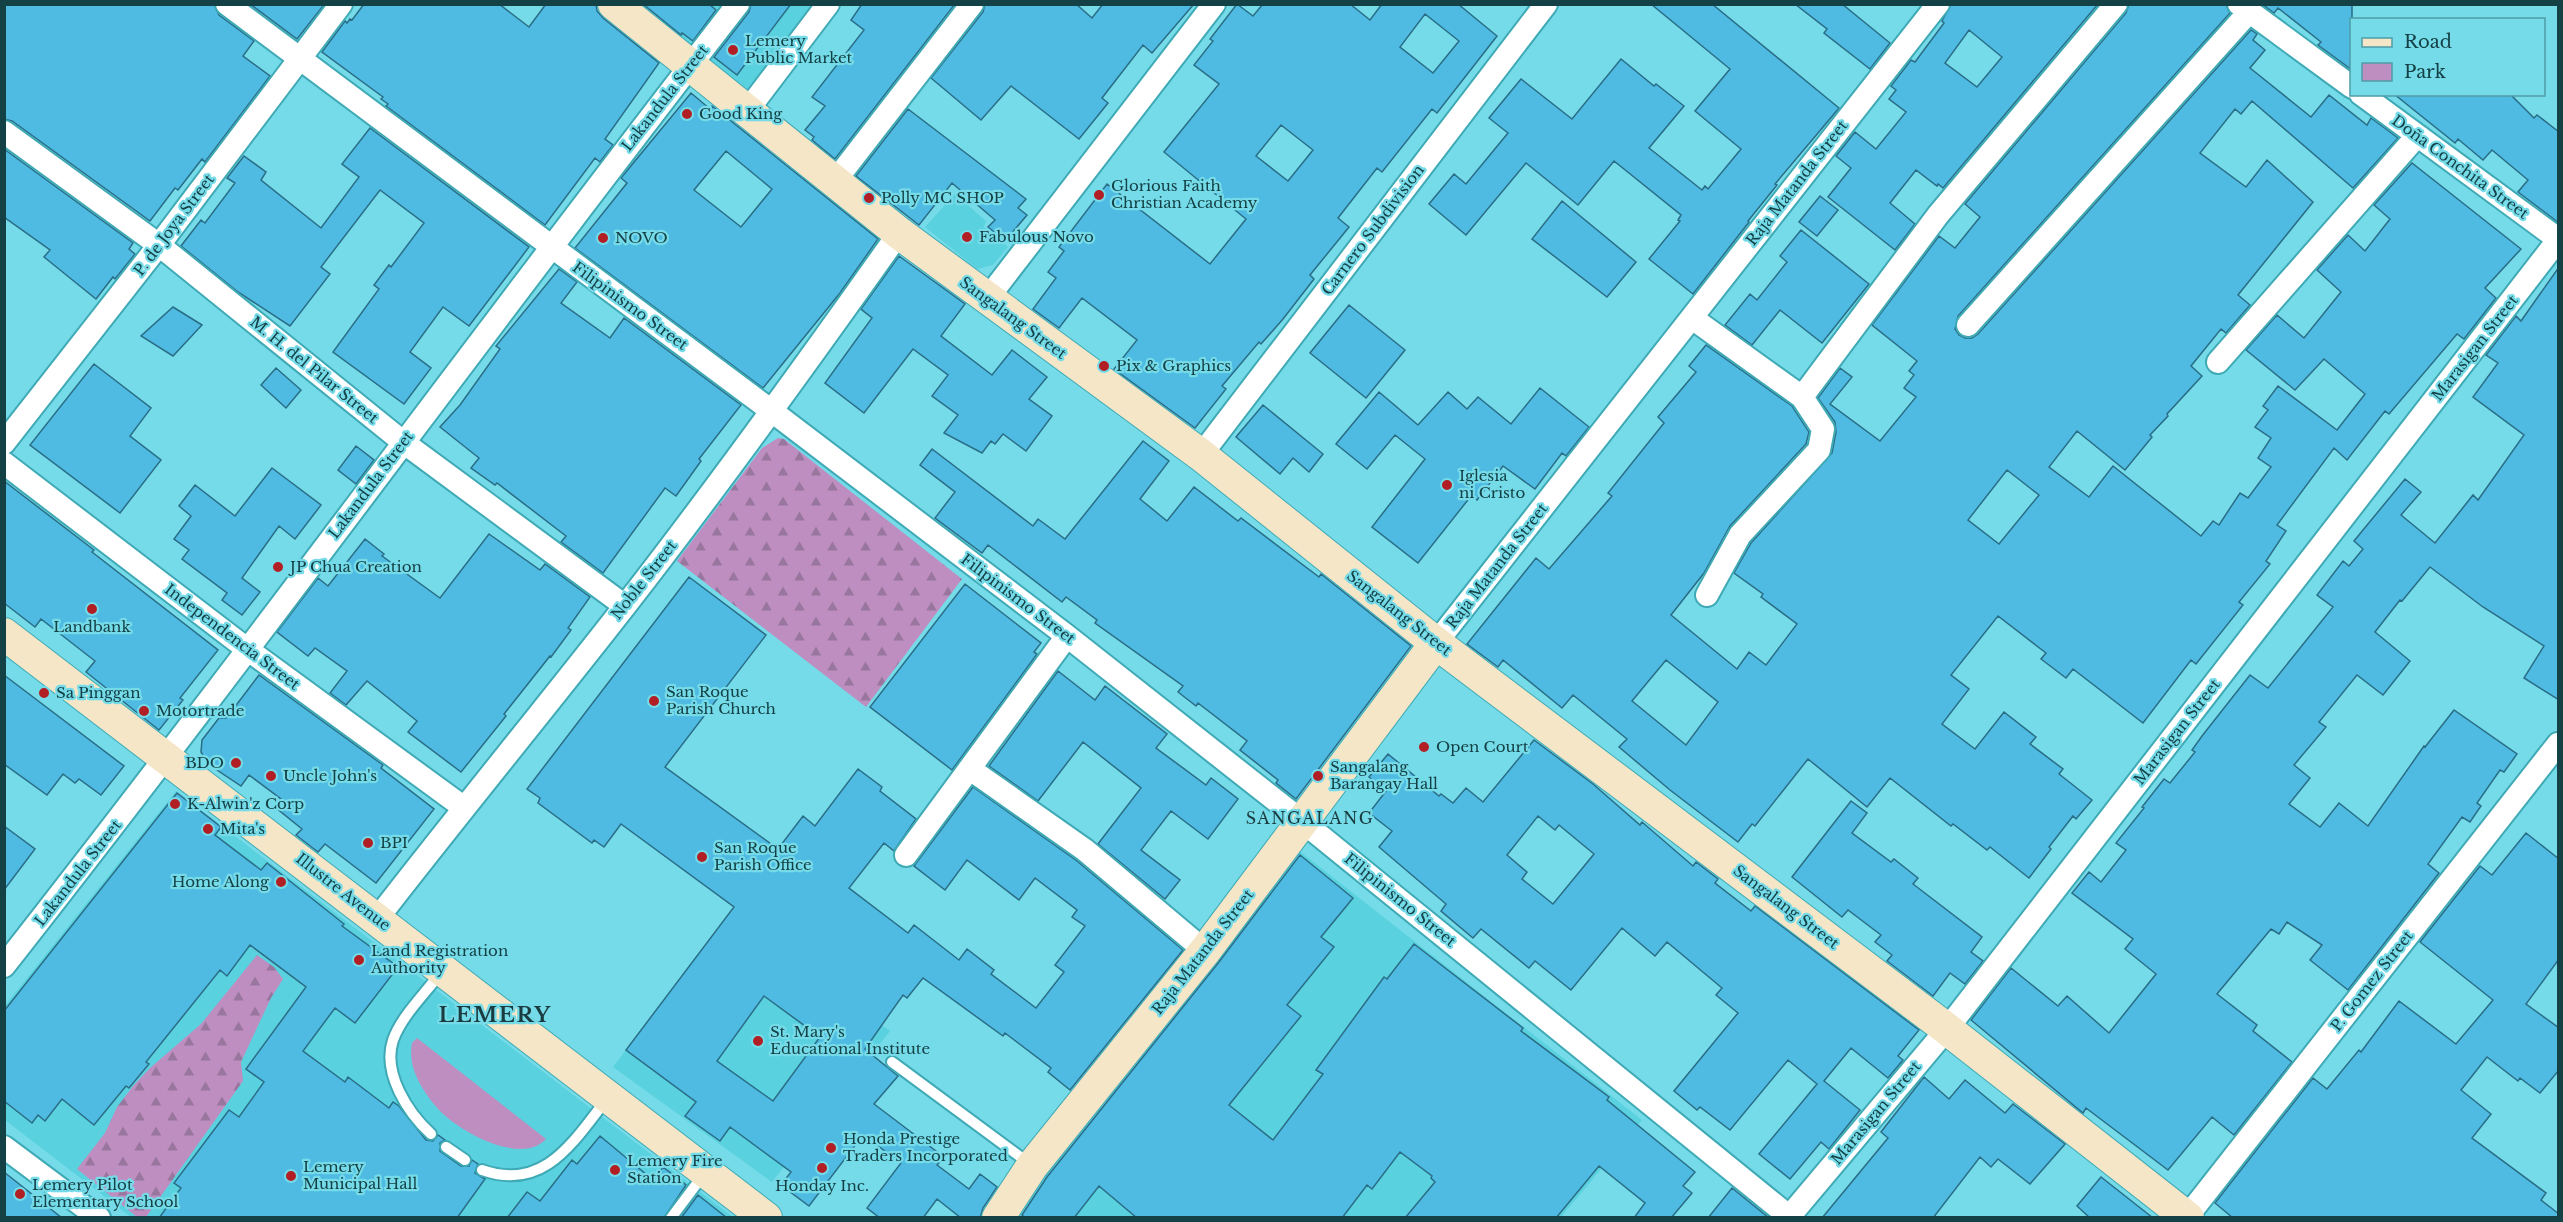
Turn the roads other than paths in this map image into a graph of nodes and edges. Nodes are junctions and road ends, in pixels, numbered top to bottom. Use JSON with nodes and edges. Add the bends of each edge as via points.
{"nodes":[{"id":1,"x":227,"y":4,"type":"edge"},
{"id":2,"x":341,"y":4,"type":"edge"},
{"id":3,"x":614,"y":4,"type":"edge"},
{"id":4,"x":738,"y":4,"type":"edge"},
{"id":5,"x":828,"y":4,"type":"edge"},
{"id":6,"x":972,"y":4,"type":"edge"},
{"id":7,"x":1214,"y":4,"type":"edge"},
{"id":8,"x":1546,"y":4,"type":"edge"},
{"id":9,"x":1938,"y":4,"type":"edge"},
{"id":10,"x":2116,"y":4,"type":"edge"},
{"id":11,"x":2244,"y":8,"type":"edge"},
{"id":12,"x":300,"y":59,"type":"junction"},
{"id":13,"x":690,"y":66,"type":"junction"},
{"id":14,"x":2350,"y":86,"type":"edge"},
{"id":15,"x":2364,"y":96,"type":"edge"},
{"id":16,"x":747,"y":111,"type":"junction"},
{"id":17,"x":4,"y":132,"type":"edge"},
{"id":18,"x":2417,"y":136,"type":"junction"},
{"id":19,"x":835,"y":181,"type":"junction"},
{"id":20,"x":899,"y":232,"type":"junction"},
{"id":21,"x":2559,"y":240,"type":"edge"},
{"id":22,"x":159,"y":246,"type":"junction"},
{"id":23,"x":550,"y":248,"type":"junction"},
{"id":24,"x":987,"y":299,"type":"junction"},
{"id":25,"x":1692,"y":318,"type":"junction"},
{"id":26,"x":1968,"y":325,"type":"dead end"},
{"id":27,"x":2218,"y":362,"type":"dead end"},
{"id":28,"x":1802,"y":397,"type":"junction"},
{"id":29,"x":773,"y":412,"type":"junction"},
{"id":30,"x":403,"y":442,"type":"junction"},
{"id":31,"x":4,"y":443,"type":"edge"},
{"id":32,"x":1201,"y":455,"type":"junction"},
{"id":33,"x":4,"y":462,"type":"edge"},
{"id":34,"x":1707,"y":595,"type":"dead end"},
{"id":35,"x":625,"y":606,"type":"junction"},
{"id":36,"x":4,"y":634,"type":"edge"},
{"id":37,"x":1067,"y":636,"type":"junction"},
{"id":38,"x":1436,"y":644,"type":"junction"},
{"id":39,"x":247,"y":649,"type":"junction"},
{"id":40,"x":2559,"y":744,"type":"edge"},
{"id":41,"x":168,"y":758,"type":"junction"},
{"id":42,"x":970,"y":769,"type":"junction"},
{"id":43,"x":463,"y":807,"type":"junction"},
{"id":44,"x":1303,"y":822,"type":"junction"},
{"id":45,"x":906,"y":855,"type":"dead end"},
{"id":46,"x":377,"y":919,"type":"junction"},
{"id":47,"x":1205,"y":951,"type":"junction"},
{"id":48,"x":4,"y":966,"type":"edge"},
{"id":49,"x":443,"y":970,"type":"junction"},
{"id":50,"x":1947,"y":1029,"type":"junction"},
{"id":51,"x":891,"y":1062,"type":"dead end"},
{"id":52,"x":608,"y":1097,"type":"junction"},
{"id":53,"x":431,"y":1134,"type":"dead end"},
{"id":54,"x":4,"y":1147,"type":"edge"},
{"id":55,"x":446,"y":1147,"type":"dead end"},
{"id":56,"x":465,"y":1160,"type":"dead end"},
{"id":57,"x":1032,"y":1166,"type":"junction"},
{"id":58,"x":482,"y":1170,"type":"dead end"},
{"id":59,"x":706,"y":1172,"type":"junction"},
{"id":60,"x":760,"y":1216,"type":"edge"},
{"id":61,"x":1789,"y":1217,"type":"edge"},
{"id":62,"x":2187,"y":1217,"type":"edge"},
{"id":63,"x":99,"y":1218,"type":"edge"},
{"id":64,"x":671,"y":1218,"type":"edge"},
{"id":65,"x":998,"y":1218,"type":"edge"}],
"edges":[{"from":1,"to":12,"type":"street","name":"Filipinismo Street"},
{"from":2,"to":12,"type":"street","name":"P. de Joya Street"},
{"from":3,"to":13,"type":"street","name":"Sangalang Street"},
{"from":4,"to":13,"type":"street","name":"Lakandula Street"},
{"from":5,"to":16,"type":"street"},
{"from":6,"to":19,"type":"street"},
{"from":7,"to":24,"type":"street"},
{"from":8,"to":32,"type":"street","name":"Carnero Subdivision"},
{"from":9,"to":25,"type":"street","name":"Raja Matanda Street"},
{"from":10,"to":28,"type":"street","via":[[1938,215]]},
{"from":11,"to":14,"type":"street"},
{"from":11,"to":26,"type":"street"},
{"from":12,"to":22,"type":"street","name":"P. de Joya Street"},
{"from":12,"to":23,"type":"street","name":"Filipinismo Street"},
{"from":13,"to":16,"type":"street","name":"Sangalang Street"},
{"from":13,"to":23,"type":"street","name":"Lakandula Street"},
{"from":15,"to":18,"type":"street","name":"Doña Conchita Street"},
{"from":16,"to":19,"type":"street","name":"Sangalang Street"},
{"from":17,"to":22,"type":"street","name":"M. H. del Pilar Street"},
{"from":18,"to":21,"type":"street","name":"Doña Conchita Street"},
{"from":18,"to":27,"type":"street"},
{"from":19,"to":20,"type":"street","name":"Sangalang Street"},
{"from":20,"to":24,"type":"street","name":"Sangalang Street"},
{"from":20,"to":29,"type":"street","name":"Noble Street"},
{"from":21,"to":50,"type":"street","name":"Marasigan Street"},
{"from":22,"to":30,"type":"street","name":"M. H. del Pilar Street"},
{"from":22,"to":31,"type":"street","name":"P. de Joya Street"},
{"from":23,"to":29,"type":"street","name":"Filipinismo Street"},
{"from":23,"to":30,"type":"street","name":"Lakandula Street"},
{"from":24,"to":32,"type":"street","name":"Sangalang Street"},
{"from":25,"to":28,"type":"street"},
{"from":25,"to":38,"type":"street","name":"Raja Matanda Street"},
{"from":28,"to":34,"type":"street","via":[[1823,429],[1819,450],[1740,536]]},
{"from":29,"to":35,"type":"street","name":"Noble Street"},
{"from":29,"to":37,"type":"street","name":"Filipinismo Street"},
{"from":30,"to":35,"type":"street","name":"M. H. del Pilar Street"},
{"from":30,"to":39,"type":"street","name":"Lakandula Street"},
{"from":32,"to":38,"type":"street","name":"Sangalang Street"},
{"from":33,"to":39,"type":"street","name":"Independencia Street"},
{"from":35,"to":43,"type":"street","name":"Noble Street"},
{"from":36,"to":41,"type":"street","name":"Illustre Avenue"},
{"from":37,"to":42,"type":"street"},
{"from":37,"to":44,"type":"street","name":"Filipinismo Street"},
{"from":38,"to":44,"type":"street","name":"Raja Matanda Street"},
{"from":38,"to":50,"type":"street","name":"Sangalang Street"},
{"from":39,"to":41,"type":"street","name":"Lakandula Street"},
{"from":39,"to":43,"type":"street","name":"Independencia Street"},
{"from":40,"to":62,"type":"street","name":"P. Gomez Street"},
{"from":41,"to":46,"type":"street","name":"Illustre Avenue"},
{"from":41,"to":48,"type":"street","name":"Lakandula Street"},
{"from":42,"to":45,"type":"street"},
{"from":42,"to":47,"type":"street","via":[[1085,850]]},
{"from":43,"to":46,"type":"street","name":"Noble Street"},
{"from":44,"to":47,"type":"street","name":"Raja Matanda Street"},
{"from":44,"to":61,"type":"street","name":"Filipinismo Street"},
{"from":46,"to":49,"type":"street","name":"Illustre Avenue"},
{"from":47,"to":57,"type":"street","name":"Raja Matanda Street"},
{"from":49,"to":52,"type":"street","name":"Illustre Avenue"},
{"from":49,"to":53,"type":"lane","via":[[399,1028],[391,1055],[403,1099]]},
{"from":50,"to":61,"type":"street","name":"Marasigan Street"},
{"from":50,"to":62,"type":"street","name":"Sangalang Street"},
{"from":51,"to":57,"type":"lane"},
{"from":52,"to":58,"type":"lane","via":[[568,1148],[551,1163],[522,1176]]},
{"from":52,"to":59,"type":"street","name":"Illustre Avenue"},
{"from":54,"to":63,"type":"street"},
{"from":55,"to":56,"type":"lane"},
{"from":57,"to":65,"type":"street","name":"Raja Matanda Street"},
{"from":59,"to":60,"type":"street","name":"Illustre Avenue"},
{"from":59,"to":64,"type":"lane"}]}
